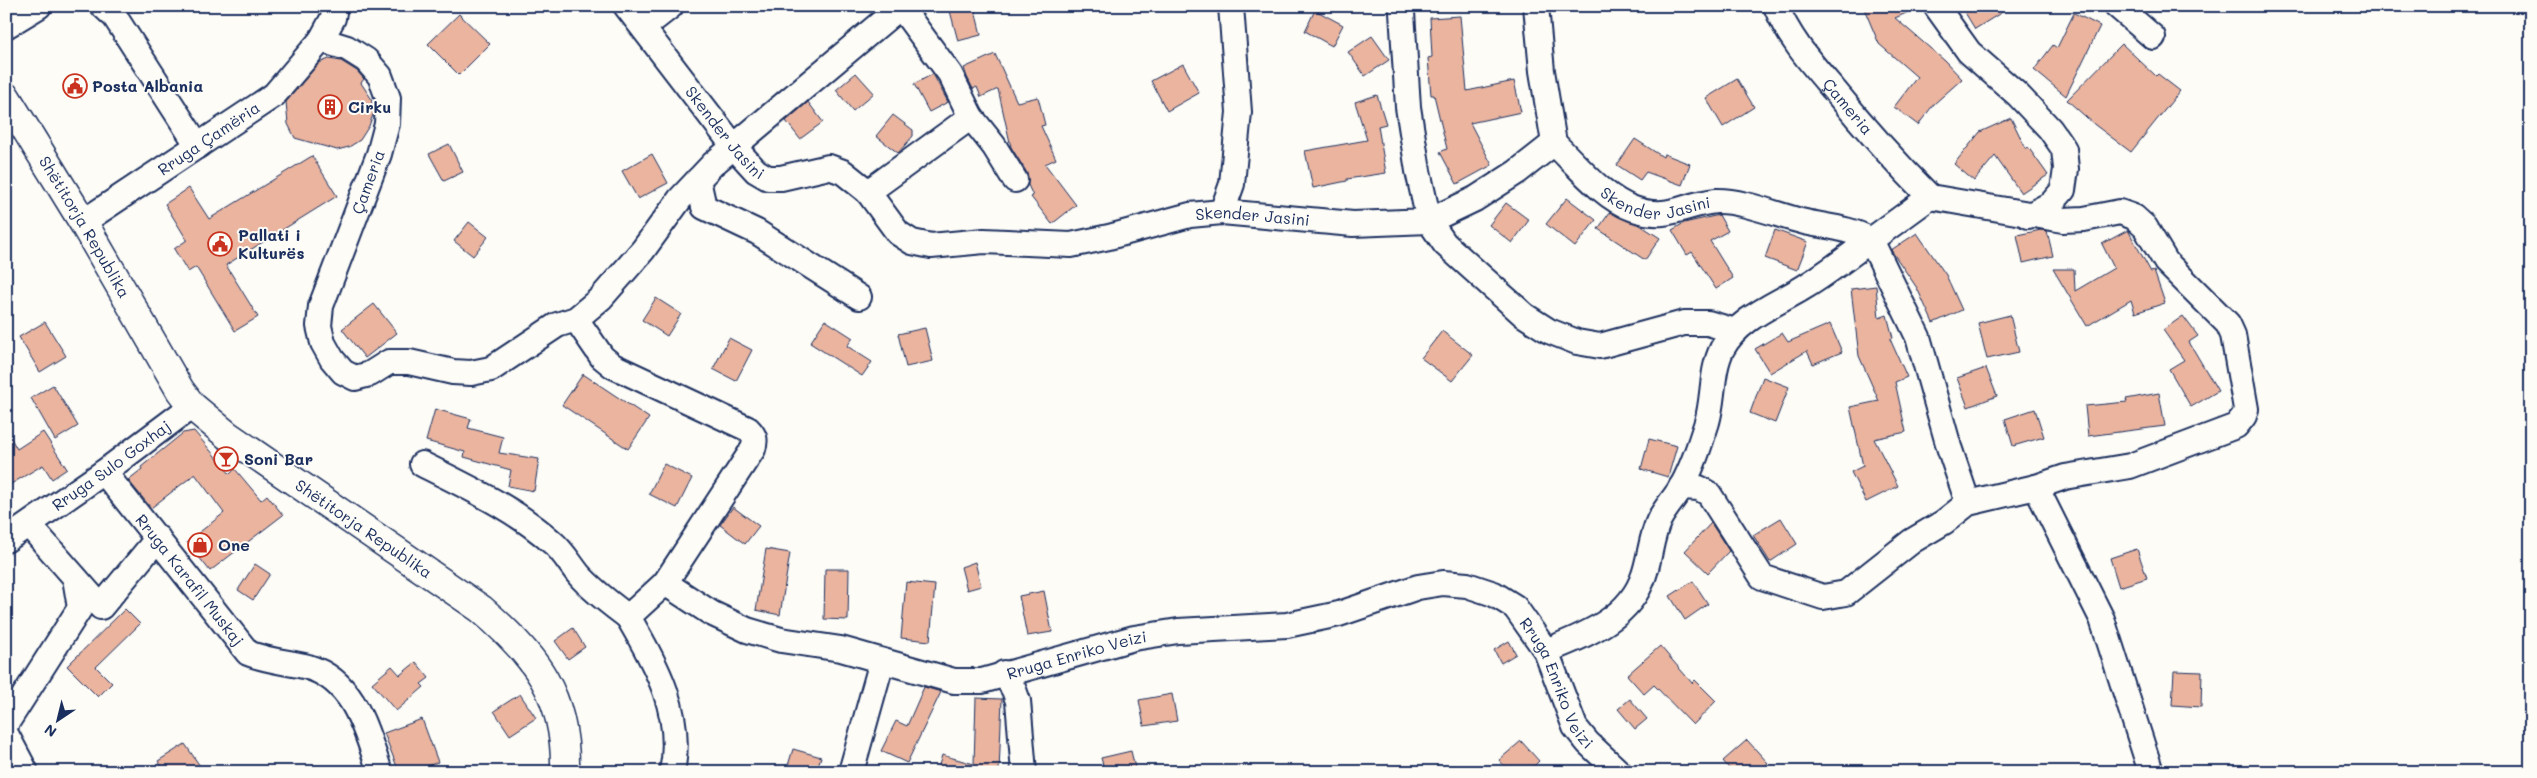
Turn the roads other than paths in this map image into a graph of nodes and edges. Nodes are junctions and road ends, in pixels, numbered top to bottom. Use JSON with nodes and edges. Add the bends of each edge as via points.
{"nodes":[{"id":1,"x":39,"y":6,"type":"edge"},
{"id":2,"x":103,"y":6,"type":"edge"},
{"id":3,"x":335,"y":6,"type":"edge"},
{"id":4,"x":626,"y":6,"type":"edge"},
{"id":5,"x":671,"y":6,"type":"edge"},
{"id":6,"x":900,"y":6,"type":"edge"},
{"id":7,"x":1231,"y":6,"type":"edge"},
{"id":8,"x":1536,"y":6,"type":"edge"},
{"id":9,"x":1776,"y":6,"type":"edge"},
{"id":10,"x":1936,"y":6,"type":"edge"},
{"id":11,"x":2117,"y":6,"type":"edge"},
{"id":12,"x":1402,"y":12,"type":"dead end"},
{"id":13,"x":6,"y":26,"type":"edge"},
{"id":14,"x":644,"y":27,"type":"junction"},
{"id":15,"x":2154,"y":37,"type":"dead end"},
{"id":16,"x":321,"y":40,"type":"junction"},
{"id":17,"x":6,"y":97,"type":"edge"},
{"id":18,"x":971,"y":117,"type":"junction"},
{"id":19,"x":1554,"y":143,"type":"junction"},
{"id":20,"x":198,"y":146,"type":"junction"},
{"id":21,"x":734,"y":148,"type":"junction"},
{"id":22,"x":698,"y":180,"type":"junction"},
{"id":23,"x":1015,"y":180,"type":"dead end"},
{"id":24,"x":868,"y":192,"type":"junction"},
{"id":25,"x":1930,"y":198,"type":"junction"},
{"id":26,"x":680,"y":199,"type":"junction"},
{"id":27,"x":704,"y":207,"type":"junction"},
{"id":28,"x":1222,"y":212,"type":"junction"},
{"id":29,"x":2028,"y":216,"type":"junction"},
{"id":30,"x":1429,"y":221,"type":"junction"},
{"id":31,"x":83,"y":222,"type":"junction"},
{"id":32,"x":1871,"y":240,"type":"junction"},
{"id":33,"x":859,"y":297,"type":"dead end"},
{"id":34,"x":576,"y":319,"type":"junction"},
{"id":35,"x":1735,"y":332,"type":"junction"},
{"id":36,"x":192,"y":406,"type":"junction"},
{"id":37,"x":422,"y":464,"type":"dead end"},
{"id":38,"x":104,"y":472,"type":"junction"},
{"id":39,"x":1682,"y":487,"type":"junction"},
{"id":40,"x":2036,"y":487,"type":"junction"},
{"id":41,"x":1968,"y":503,"type":"junction"},
{"id":42,"x":14,"y":531,"type":"edge"},
{"id":43,"x":158,"y":538,"type":"junction"},
{"id":44,"x":75,"y":578,"type":"junction"},
{"id":45,"x":664,"y":583,"type":"junction"},
{"id":46,"x":628,"y":617,"type":"junction"},
{"id":47,"x":1546,"y":651,"type":"junction"},
{"id":48,"x":882,"y":661,"type":"junction"},
{"id":49,"x":1004,"y":673,"type":"junction"},
{"id":50,"x":6,"y":724,"type":"edge"},
{"id":51,"x":6,"y":734,"type":"edge"},
{"id":52,"x":26,"y":772,"type":"edge"},
{"id":53,"x":380,"y":772,"type":"edge"},
{"id":54,"x":565,"y":772,"type":"edge"},
{"id":55,"x":672,"y":772,"type":"edge"},
{"id":56,"x":851,"y":772,"type":"edge"},
{"id":57,"x":1024,"y":772,"type":"edge"},
{"id":58,"x":1619,"y":772,"type":"edge"},
{"id":59,"x":2151,"y":772,"type":"edge"}],
"edges":[{"from":1,"to":13,"type":"street"},
{"from":2,"to":20,"type":"street","via":[[114,17]]},
{"from":3,"to":16,"type":"street","via":[[333,18]]},
{"from":4,"to":14,"type":"street","name":"Skender Jasini"},
{"from":5,"to":14,"type":"street"},
{"from":6,"to":18,"type":"street","via":[[950,74]]},
{"from":6,"to":21,"type":"street"},
{"from":7,"to":28,"type":"street","via":[[1238,112],[1232,184]]},
{"from":8,"to":19,"type":"street","via":[[1542,71]]},
{"from":9,"to":25,"type":"street","name":"Çameria","via":[[1798,47],[1884,150]]},
{"from":10,"to":29,"type":"street","via":[[1969,52],[2024,102],[2064,149],[2063,190],[2051,204]]},
{"from":11,"to":15,"type":"street"},
{"from":12,"to":30,"type":"street","via":[[1408,107]]},
{"from":14,"to":21,"type":"street","name":"Skender Jasini"},
{"from":16,"to":20,"type":"street","name":"Rruga Çamëria","via":[[274,95]]},
{"from":16,"to":34,"type":"street","name":"Çameria","via":[[348,48],[366,60],[380,76],[388,98],[388,124],[379,154],[321,306],[319,326],[323,343],[343,372],[355,378],[370,374],[389,362],[409,362],[462,373],[491,369],[557,325]]},
{"from":17,"to":31,"type":"main road","name":"Shëtitorja Republika"},
{"from":18,"to":23,"type":"street"},
{"from":18,"to":24,"type":"street"},
{"from":19,"to":30,"type":"street","name":"Skender Jasini","via":[[1475,199]]},
{"from":19,"to":32,"type":"street","name":"Skender Jasini","via":[[1608,194],[1632,208],[1656,214],[1716,201],[1733,203],[1850,230]]},
{"from":20,"to":31,"type":"street","name":"Rruga Çamëria"},
{"from":21,"to":22,"type":"street"},
{"from":21,"to":24,"type":"street","name":"Skender Jasini","via":[[756,171],[768,178],[829,167],[843,172]]},
{"from":22,"to":26,"type":"street"},
{"from":22,"to":27,"type":"street"},
{"from":24,"to":28,"type":"street","name":"Skender Jasini","via":[[898,233],[912,242],[931,246],[984,241],[1071,244],[1190,215]]},
{"from":25,"to":29,"type":"street"},
{"from":25,"to":32,"type":"street"},
{"from":26,"to":27,"type":"street"},
{"from":26,"to":34,"type":"street","via":[[644,250],[601,298]]},
{"from":27,"to":33,"type":"street","via":[[757,232]]},
{"from":28,"to":30,"type":"street","name":"Skender Jasini","via":[[1353,224]]},
{"from":29,"to":40,"type":"street","via":[[2070,220],[2120,212],[2134,217],[2174,272],[2228,324],[2233,335],[2246,409],[2236,426],[2130,466],[2065,477]]},
{"from":30,"to":35,"type":"street","via":[[1445,244],[1524,315],[1549,331],[1577,342],[1600,346],[1684,323],[1708,323]]},
{"from":31,"to":36,"type":"main road","name":"Shëtitorja Republika"},
{"from":32,"to":35,"type":"street","via":[[1807,286],[1751,318]]},
{"from":32,"to":41,"type":"street","via":[[1918,337]]},
{"from":34,"to":45,"type":"street","via":[[602,357],[613,366],[754,434],[754,449]]},
{"from":35,"to":39,"type":"street","via":[[1723,348],[1716,366],[1711,407]]},
{"from":36,"to":38,"type":"street","name":"Rruga Sulo Goxhaj"},
{"from":36,"to":54,"type":"main road","name":"Shëtitorja Republika","via":[[227,435],[481,610],[510,634],[536,665],[556,701],[563,734]]},
{"from":37,"to":46,"type":"street","via":[[483,494],[525,520],[554,544],[597,594]]},
{"from":38,"to":42,"type":"street","name":"Rruga Sulo Goxhaj"},
{"from":38,"to":43,"type":"street","name":"Rruga Karafil Muskaj"},
{"from":39,"to":41,"type":"street","via":[[1699,488],[1710,494],[1762,577],[1823,597],[1846,593],[1912,541]]},
{"from":39,"to":47,"type":"street","via":[[1658,521],[1643,577],[1631,601],[1612,620],[1592,633]]},
{"from":40,"to":41,"type":"street"},
{"from":40,"to":59,"type":"street","via":[[2102,619]]},
{"from":42,"to":44,"type":"street","name":"Rruga Sulo Goxhaj"},
{"from":43,"to":44,"type":"street","name":"Rruga Sulo Goxhaj","via":[[101,607]]},
{"from":43,"to":53,"type":"street","name":"Rruga Karafil Muskaj","via":[[248,653],[309,667],[332,678],[360,712]]},
{"from":44,"to":50,"type":"street","via":[[80,608]]},
{"from":45,"to":46,"type":"street"},
{"from":45,"to":48,"type":"street","name":"Rruga Enriko Veizi","via":[[711,613],[747,630]]},
{"from":46,"to":55,"type":"street","via":[[655,662],[669,698],[674,730]]},
{"from":47,"to":49,"type":"street","name":"Rruga Enriko Veizi","via":[[1515,607],[1494,594],[1467,585],[1443,583],[1418,587],[1339,614],[1287,625],[1178,631],[1134,638]]},
{"from":47,"to":58,"type":"street","name":"Rruga Enriko Veizi","via":[[1575,727]]},
{"from":48,"to":49,"type":"street","name":"Rruga Enriko Veizi","via":[[954,681],[982,681]]},
{"from":48,"to":56,"type":"street"},
{"from":49,"to":57,"type":"street","via":[[1018,701]]},
{"from":51,"to":52,"type":"street"}]}
